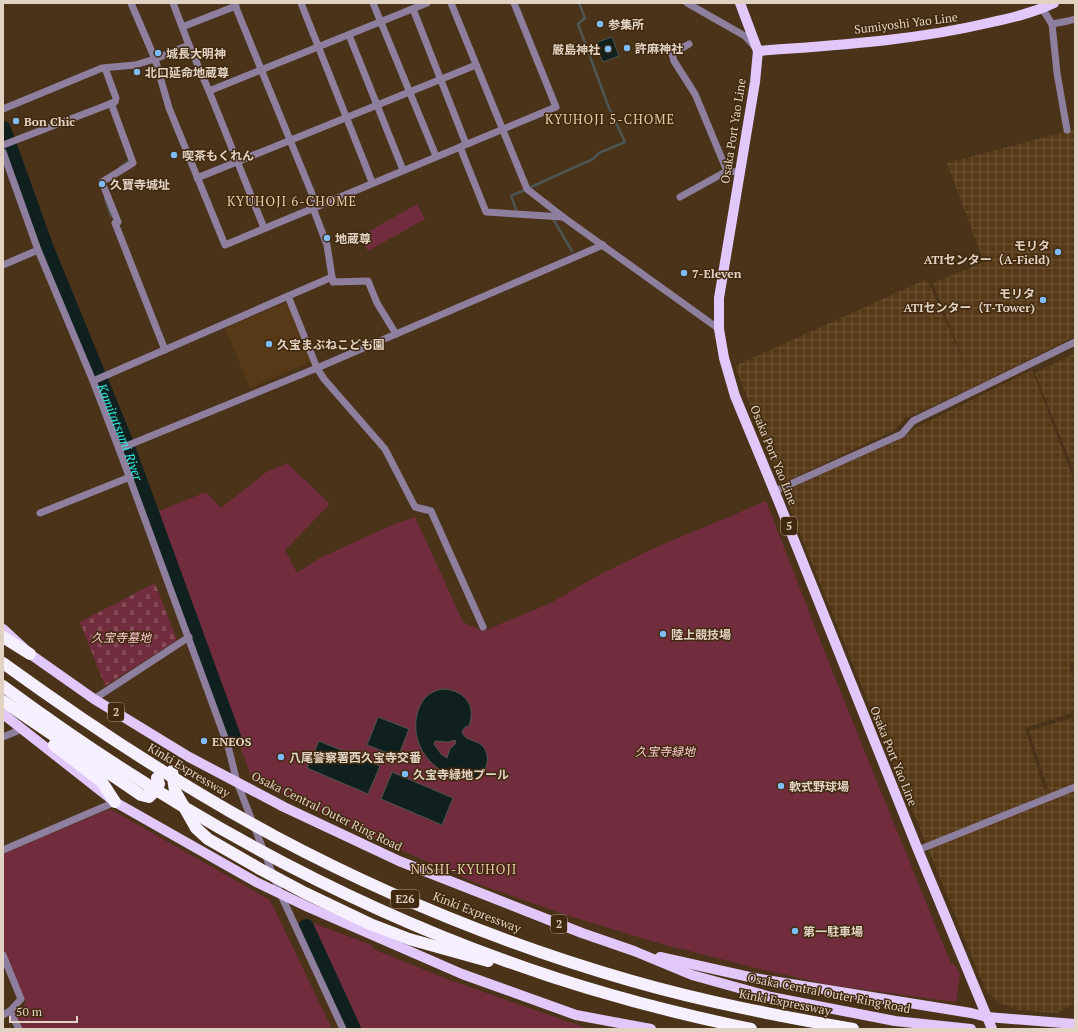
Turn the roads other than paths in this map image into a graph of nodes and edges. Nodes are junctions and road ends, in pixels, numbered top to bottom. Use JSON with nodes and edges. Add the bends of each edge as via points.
{"nodes":[{"id":1,"x":131,"y":3,"type":"edge"},
{"id":2,"x":173,"y":3,"type":"edge"},
{"id":3,"x":301,"y":3,"type":"edge"},
{"id":4,"x":373,"y":3,"type":"edge"},
{"id":5,"x":427,"y":3,"type":"edge"},
{"id":6,"x":451,"y":3,"type":"edge"},
{"id":7,"x":514,"y":3,"type":"edge"},
{"id":8,"x":687,"y":3,"type":"edge"},
{"id":9,"x":740,"y":3,"type":"edge"},
{"id":10,"x":1053,"y":3,"type":"edge"},
{"id":11,"x":235,"y":5,"type":"edge"},
{"id":12,"x":413,"y":9,"type":"junction"},
{"id":13,"x":1041,"y":9,"type":"junction"},
{"id":14,"x":1075,"y":19,"type":"edge"},
{"id":15,"x":381,"y":22,"type":"junction"},
{"id":16,"x":1052,"y":24,"type":"junction"},
{"id":17,"x":182,"y":27,"type":"junction"},
{"id":18,"x":349,"y":35,"type":"junction"},
{"id":19,"x":689,"y":44,"type":"dead end"},
{"id":20,"x":189,"y":46,"type":"junction"},
{"id":21,"x":319,"y":47,"type":"junction"},
{"id":22,"x":758,"y":51,"type":"junction"},
{"id":23,"x":154,"y":59,"type":"junction"},
{"id":24,"x":476,"y":64,"type":"junction"},
{"id":25,"x":105,"y":68,"type":"junction"},
{"id":26,"x":262,"y":70,"type":"junction"},
{"id":27,"x":441,"y":79,"type":"junction"},
{"id":28,"x":209,"y":91,"type":"junction"},
{"id":29,"x":409,"y":91,"type":"junction"},
{"id":30,"x":111,"y":103,"type":"junction"},
{"id":31,"x":377,"y":104,"type":"junction"},
{"id":32,"x":3,"y":109,"type":"edge"},
{"id":33,"x":346,"y":116,"type":"junction"},
{"id":34,"x":503,"y":129,"type":"junction"},
{"id":35,"x":1067,"y":130,"type":"dead end"},
{"id":36,"x":290,"y":140,"type":"junction"},
{"id":37,"x":6,"y":144,"type":"edge"},
{"id":38,"x":463,"y":146,"type":"junction"},
{"id":39,"x":3,"y":152,"type":"edge"},
{"id":40,"x":436,"y":156,"type":"junction"},
{"id":41,"x":237,"y":162,"type":"junction"},
{"id":42,"x":404,"y":170,"type":"junction"},
{"id":43,"x":726,"y":171,"type":"junction"},
{"id":44,"x":740,"y":172,"type":"junction"},
{"id":45,"x":197,"y":178,"type":"junction"},
{"id":46,"x":372,"y":182,"type":"junction"},
{"id":47,"x":680,"y":197,"type":"dead end"},
{"id":48,"x":315,"y":207,"type":"junction"},
{"id":49,"x":563,"y":217,"type":"junction"},
{"id":50,"x":264,"y":228,"type":"junction"},
{"id":51,"x":603,"y":245,"type":"junction"},
{"id":52,"x":38,"y":250,"type":"junction"},
{"id":53,"x":3,"y":265,"type":"edge"},
{"id":54,"x":332,"y":277,"type":"junction"},
{"id":55,"x":288,"y":296,"type":"junction"},
{"id":56,"x":719,"y":329,"type":"junction"},
{"id":57,"x":396,"y":334,"type":"junction"},
{"id":58,"x":1075,"y":342,"type":"edge"},
{"id":59,"x":165,"y":350,"type":"junction"},
{"id":60,"x":317,"y":368,"type":"junction"},
{"id":61,"x":97,"y":379,"type":"junction"},
{"id":62,"x":124,"y":447,"type":"junction"},
{"id":63,"x":130,"y":477,"type":"junction"},
{"id":64,"x":775,"y":491,"type":"junction"},
{"id":65,"x":40,"y":513,"type":"dead end"},
{"id":66,"x":483,"y":627,"type":"dead end"},
{"id":67,"x":3,"y":629,"type":"edge"},
{"id":68,"x":189,"y":637,"type":"junction"},
{"id":69,"x":3,"y":638,"type":"edge"},
{"id":70,"x":30,"y":654,"type":"junction"},
{"id":71,"x":3,"y":663,"type":"edge"},
{"id":72,"x":3,"y":686,"type":"edge"},
{"id":73,"x":94,"y":699,"type":"junction"},
{"id":74,"x":3,"y":702,"type":"edge"},
{"id":75,"x":3,"y":714,"type":"edge"},
{"id":76,"x":22,"y":730,"type":"junction"},
{"id":77,"x":3,"y":737,"type":"edge"},
{"id":78,"x":171,"y":766,"type":"dead end"},
{"id":79,"x":157,"y":778,"type":"dead end"},
{"id":80,"x":237,"y":782,"type":"junction"},
{"id":81,"x":1075,"y":787,"type":"edge"},
{"id":82,"x":114,"y":802,"type":"junction"},
{"id":83,"x":3,"y":850,"type":"edge"},
{"id":84,"x":918,"y":850,"type":"junction"},
{"id":85,"x":280,"y":894,"type":"junction"},
{"id":86,"x":634,"y":951,"type":"junction"},
{"id":87,"x":3,"y":955,"type":"edge"},
{"id":88,"x":570,"y":982,"type":"junction"},
{"id":89,"x":6,"y":1013,"type":"edge"},
{"id":90,"x":576,"y":1014,"type":"junction"},
{"id":91,"x":987,"y":1017,"type":"junction"},
{"id":92,"x":1075,"y":1024,"type":"edge"},
{"id":93,"x":19,"y":1029,"type":"edge"},
{"id":94,"x":342,"y":1029,"type":"edge"},
{"id":95,"x":630,"y":1029,"type":"edge"},
{"id":96,"x":651,"y":1029,"type":"edge"},
{"id":97,"x":751,"y":1029,"type":"edge"},
{"id":98,"x":853,"y":1029,"type":"edge"},
{"id":99,"x":971,"y":1029,"type":"edge"},
{"id":100,"x":992,"y":1029,"type":"edge"}],
"edges":[{"from":1,"to":23,"type":"street"},
{"from":2,"to":17,"type":"street"},
{"from":3,"to":21,"type":"street"},
{"from":4,"to":15,"type":"street"},
{"from":5,"to":12,"type":"street"},
{"from":6,"to":24,"type":"street"},
{"from":7,"to":34,"type":"street","via":[[556,107]]},
{"from":8,"to":22,"type":"street","via":[[745,36]]},
{"from":9,"to":22,"type":"main road","name":"Osaka Port Yao Line","number":"5"},
{"from":10,"to":13,"type":"main road","name":"Sumiyoshi Yao Line"},
{"from":11,"to":17,"type":"street"},
{"from":11,"to":26,"type":"street"},
{"from":12,"to":15,"type":"street"},
{"from":12,"to":27,"type":"street"},
{"from":13,"to":16,"type":"street"},
{"from":13,"to":22,"type":"main road","name":"Sumiyoshi Yao Line","via":[[960,30],[905,39]]},
{"from":14,"to":16,"type":"street"},
{"from":15,"to":18,"type":"street"},
{"from":15,"to":29,"type":"street"},
{"from":16,"to":35,"type":"street"},
{"from":17,"to":20,"type":"street"},
{"from":18,"to":21,"type":"street"},
{"from":18,"to":31,"type":"street"},
{"from":19,"to":43,"type":"street","via":[[672,54],[674,61],[695,94]]},
{"from":20,"to":23,"type":"street"},
{"from":20,"to":28,"type":"street"},
{"from":21,"to":26,"type":"street"},
{"from":21,"to":33,"type":"street"},
{"from":22,"to":44,"type":"main road","name":"Osaka Port Yao Line","number":"5"},
{"from":23,"to":25,"type":"street","via":[[135,65]]},
{"from":23,"to":45,"type":"street","via":[[168,108]]},
{"from":24,"to":27,"type":"street"},
{"from":24,"to":34,"type":"street"},
{"from":25,"to":30,"type":"street","via":[[116,98],[115,102]]},
{"from":25,"to":32,"type":"street"},
{"from":26,"to":28,"type":"street"},
{"from":26,"to":36,"type":"street"},
{"from":27,"to":29,"type":"street"},
{"from":27,"to":38,"type":"street"},
{"from":28,"to":41,"type":"street"},
{"from":29,"to":31,"type":"street"},
{"from":29,"to":40,"type":"street"},
{"from":30,"to":37,"type":"street"},
{"from":30,"to":59,"type":"street","via":[[133,163],[102,182],[118,222],[115,223]]},
{"from":31,"to":33,"type":"street"},
{"from":31,"to":42,"type":"street"},
{"from":33,"to":36,"type":"street"},
{"from":33,"to":46,"type":"street"},
{"from":34,"to":38,"type":"street"},
{"from":34,"to":49,"type":"street","via":[[527,188]]},
{"from":36,"to":41,"type":"street"},
{"from":36,"to":48,"type":"street"},
{"from":38,"to":40,"type":"street"},
{"from":38,"to":49,"type":"street","via":[[486,212]]},
{"from":39,"to":52,"type":"street"},
{"from":40,"to":42,"type":"street"},
{"from":41,"to":45,"type":"street"},
{"from":41,"to":50,"type":"street"},
{"from":42,"to":46,"type":"street"},
{"from":43,"to":44,"type":"street"},
{"from":43,"to":47,"type":"street"},
{"from":44,"to":56,"type":"main road","name":"Osaka Port Yao Line","number":"5","via":[[720,298]]},
{"from":45,"to":50,"type":"street","via":[[225,245]]},
{"from":46,"to":48,"type":"street"},
{"from":48,"to":50,"type":"street"},
{"from":48,"to":54,"type":"street","via":[[327,245]]},
{"from":49,"to":51,"type":"street"},
{"from":51,"to":56,"type":"street"},
{"from":51,"to":57,"type":"street"},
{"from":52,"to":53,"type":"street"},
{"from":52,"to":61,"type":"street"},
{"from":54,"to":55,"type":"street"},
{"from":54,"to":57,"type":"street","via":[[334,282],[368,281],[377,303]]},
{"from":55,"to":59,"type":"street"},
{"from":55,"to":60,"type":"street"},
{"from":56,"to":64,"type":"main road","name":"Osaka Port Yao Line","number":"5","via":[[735,396]]},
{"from":57,"to":60,"type":"street"},
{"from":58,"to":64,"type":"street","via":[[913,421],[902,434]]},
{"from":59,"to":61,"type":"street"},
{"from":60,"to":62,"type":"street"},
{"from":60,"to":66,"type":"street","via":[[332,389],[385,449],[415,507],[431,512]]},
{"from":61,"to":62,"type":"street"},
{"from":62,"to":63,"type":"street"},
{"from":63,"to":65,"type":"street"},
{"from":63,"to":68,"type":"street"},
{"from":64,"to":84,"type":"main road","name":"Osaka Port Yao Line","number":"5"},
{"from":67,"to":70,"type":"main road","name":"Osaka Central Outer Ring Road","number":"2"},
{"from":68,"to":73,"type":"street"},
{"from":68,"to":80,"type":"street","via":[[228,746]]},
{"from":69,"to":70,"type":"highway"},
{"from":70,"to":73,"type":"main road","name":"Osaka Central Outer Ring Road","number":"2"},
{"from":71,"to":98,"type":"highway","name":"Kinki Expressway","number":"E26","via":[[104,733],[215,803],[338,869],[397,896],[516,943],[634,981],[711,1001]]},
{"from":72,"to":88,"type":"highway","number":"E26","via":[[86,745],[211,823],[270,856],[442,937],[507,962]]},
{"from":73,"to":80,"type":"main road","name":"Osaka Central Outer Ring Road","number":"2","via":[[189,757]]},
{"from":74,"to":79,"type":"highway","via":[[141,795],[149,797],[157,789]]},
{"from":74,"to":82,"type":"highway","via":[[102,782]]},
{"from":75,"to":76,"type":"main road"},
{"from":76,"to":77,"type":"street"},
{"from":76,"to":82,"type":"main road"},
{"from":78,"to":88,"type":"highway","via":[[175,791],[196,828],[208,839],[260,869],[370,924],[409,939]]},
{"from":80,"to":85,"type":"street"},
{"from":80,"to":86,"type":"main road","name":"Osaka Central Outer Ring Road","number":"2","via":[[399,861]]},
{"from":81,"to":84,"type":"street"},
{"from":82,"to":83,"type":"street"},
{"from":82,"to":85,"type":"main road"},
{"from":84,"to":91,"type":"main road","name":"Osaka Port Yao Line","number":"5"},
{"from":85,"to":90,"type":"main road","via":[[462,974]]},
{"from":85,"to":94,"type":"street"},
{"from":86,"to":91,"type":"main road","number":"2","via":[[754,978]]},
{"from":86,"to":99,"type":"main road","name":"Osaka Central Outer Ring Road","number":"2","via":[[692,975],[771,997],[895,1021]]},
{"from":87,"to":89,"type":"street","via":[[21,999]]},
{"from":88,"to":97,"type":"highway","number":"E26"},
{"from":89,"to":93,"type":"street"},
{"from":90,"to":95,"type":"main road"},
{"from":90,"to":96,"type":"main road"},
{"from":91,"to":92,"type":"main road","number":"2"},
{"from":91,"to":100,"type":"main road","name":"Osaka Port Yao Line","number":"5"}]}
